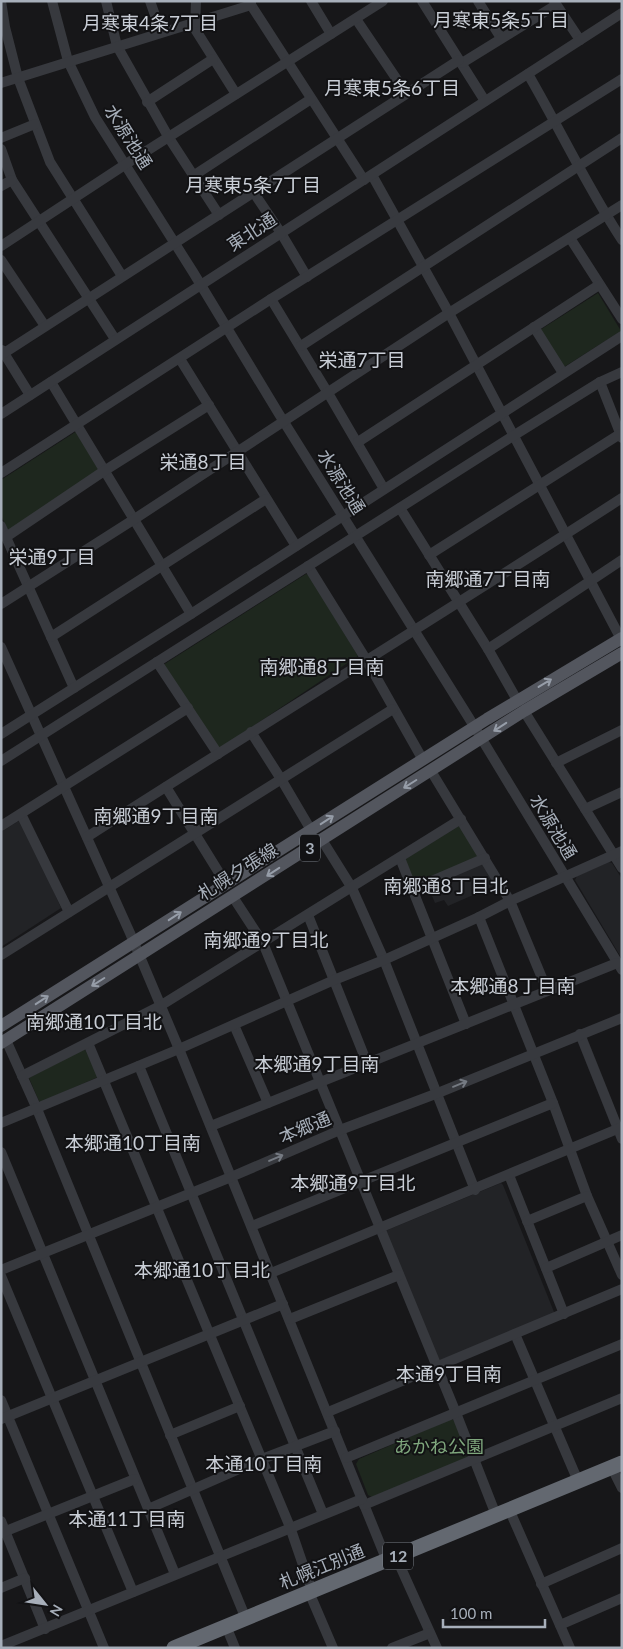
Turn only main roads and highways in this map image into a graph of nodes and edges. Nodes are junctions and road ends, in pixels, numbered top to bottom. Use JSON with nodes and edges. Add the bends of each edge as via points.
{"nodes":[{"id":1,"x":621,"y":639,"type":"edge"},
{"id":2,"x":622,"y":653,"type":"edge"},
{"id":3,"x":2,"y":1023,"type":"edge"},
{"id":4,"x":4,"y":1042,"type":"edge"},
{"id":5,"x":617,"y":1466,"type":"edge"},
{"id":6,"x":174,"y":1648,"type":"edge"}],
"edges":[{"from":3,"to":1,"type":"main road","name":"札幌夕張線","number":"3","one_way":true,"via":[[517,700]]},
{"from":2,"to":4,"type":"main road","name":"札幌夕張線","number":"3","one_way":true,"via":[[524,711]]},
{"from":5,"to":6,"type":"highway","name":"札幌江別通","number":"12"}]}
